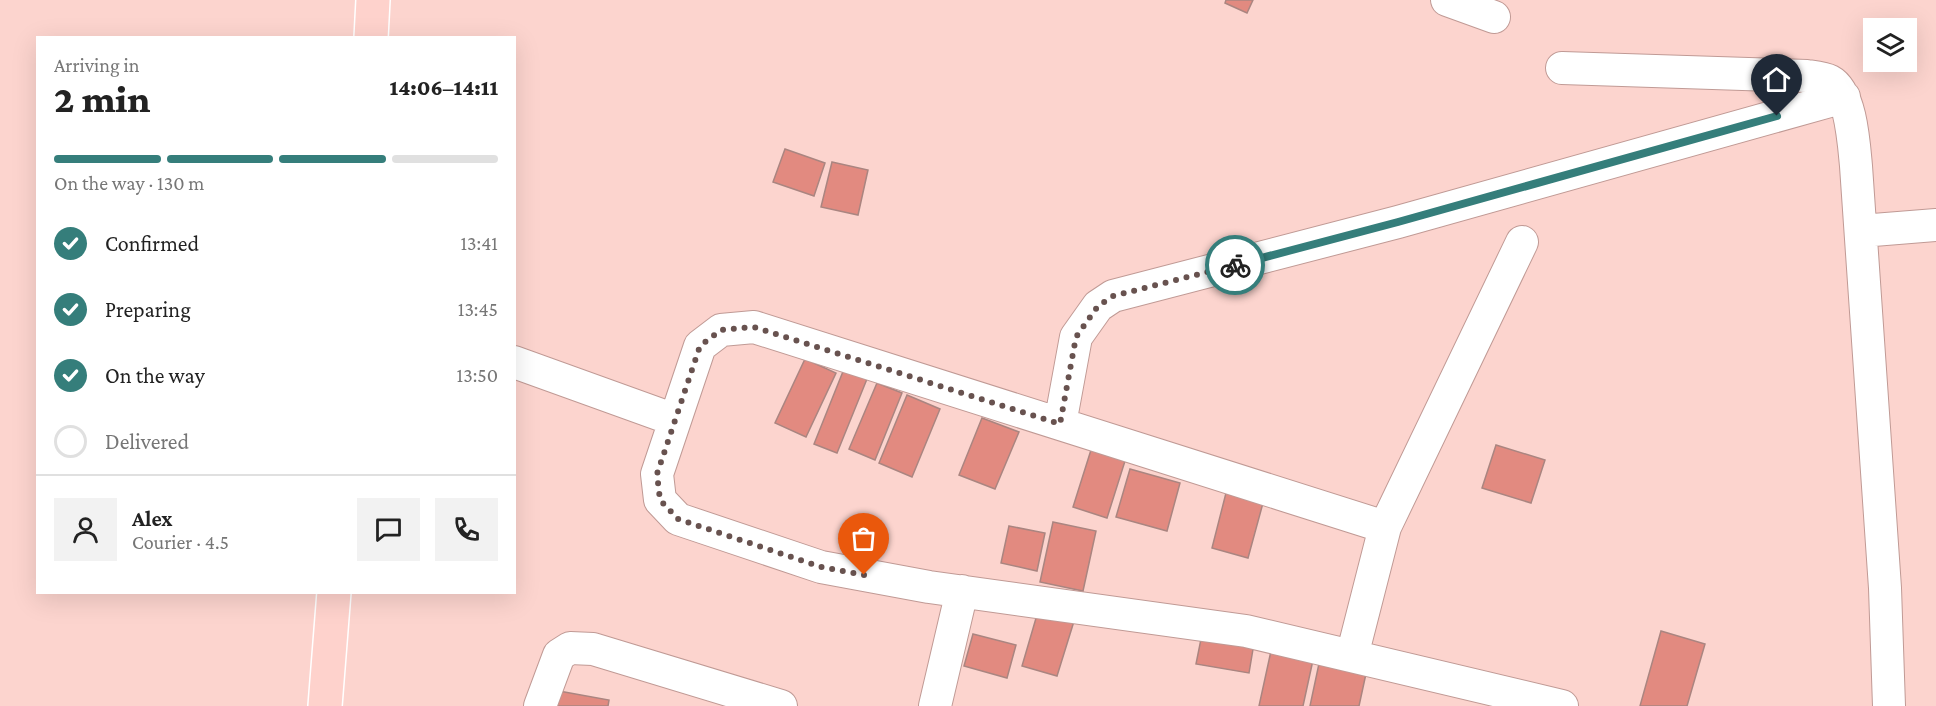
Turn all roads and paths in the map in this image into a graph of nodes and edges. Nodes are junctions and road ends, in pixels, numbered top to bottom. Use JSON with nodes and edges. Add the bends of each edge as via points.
{"nodes":[{"id":1,"x":373,"y":0,"type":"edge"},
{"id":2,"x":1447,"y":0,"type":"edge"},
{"id":3,"x":1494,"y":17,"type":"dead end"},
{"id":4,"x":371,"y":36,"type":"edge"},
{"id":5,"x":1562,"y":68,"type":"dead end"},
{"id":6,"x":1844,"y":97,"type":"junction"},
{"id":7,"x":1936,"y":225,"type":"edge"},
{"id":8,"x":1861,"y":231,"type":"junction"},
{"id":9,"x":1522,"y":242,"type":"dead end"},
{"id":10,"x":516,"y":363,"type":"edge"},
{"id":11,"x":675,"y":420,"type":"junction"},
{"id":12,"x":1060,"y":424,"type":"junction"},
{"id":13,"x":1385,"y":527,"type":"junction"},
{"id":14,"x":962,"y":591,"type":"junction"},
{"id":15,"x":334,"y":594,"type":"edge"},
{"id":16,"x":1352,"y":656,"type":"junction"},
{"id":17,"x":1481,"y":697,"type":"edge"},
{"id":18,"x":326,"y":706,"type":"edge"},
{"id":19,"x":540,"y":706,"type":"edge"},
{"id":20,"x":781,"y":706,"type":"edge"},
{"id":21,"x":935,"y":706,"type":"edge"},
{"id":22,"x":1562,"y":706,"type":"edge"},
{"id":23,"x":1889,"y":706,"type":"edge"}],
"edges":[{"from":1,"to":4,"type":"main road"},
{"from":2,"to":3,"type":"street"},
{"from":5,"to":6,"type":"street","via":[[1807,76],[1831,81]]},
{"from":6,"to":8,"type":"street","via":[[1850,116]]},
{"from":6,"to":12,"type":"street","via":[[1398,222],[1113,296],[1098,306],[1076,337]]},
{"from":7,"to":8,"type":"street"},
{"from":8,"to":23,"type":"street"},
{"from":9,"to":13,"type":"street"},
{"from":10,"to":11,"type":"street"},
{"from":11,"to":12,"type":"street","via":[[700,346],[721,330],[754,327]]},
{"from":11,"to":14,"type":"street","via":[[657,474],[660,500],[678,519],[821,567]]},
{"from":12,"to":13,"type":"street"},
{"from":13,"to":16,"type":"street"},
{"from":14,"to":16,"type":"street","via":[[1246,631]]},
{"from":14,"to":21,"type":"street"},
{"from":15,"to":18,"type":"main road"},
{"from":16,"to":17,"type":"street"},
{"from":17,"to":22,"type":"street"},
{"from":19,"to":20,"type":"street","via":[[559,655],[570,648],[593,649]]}]}
